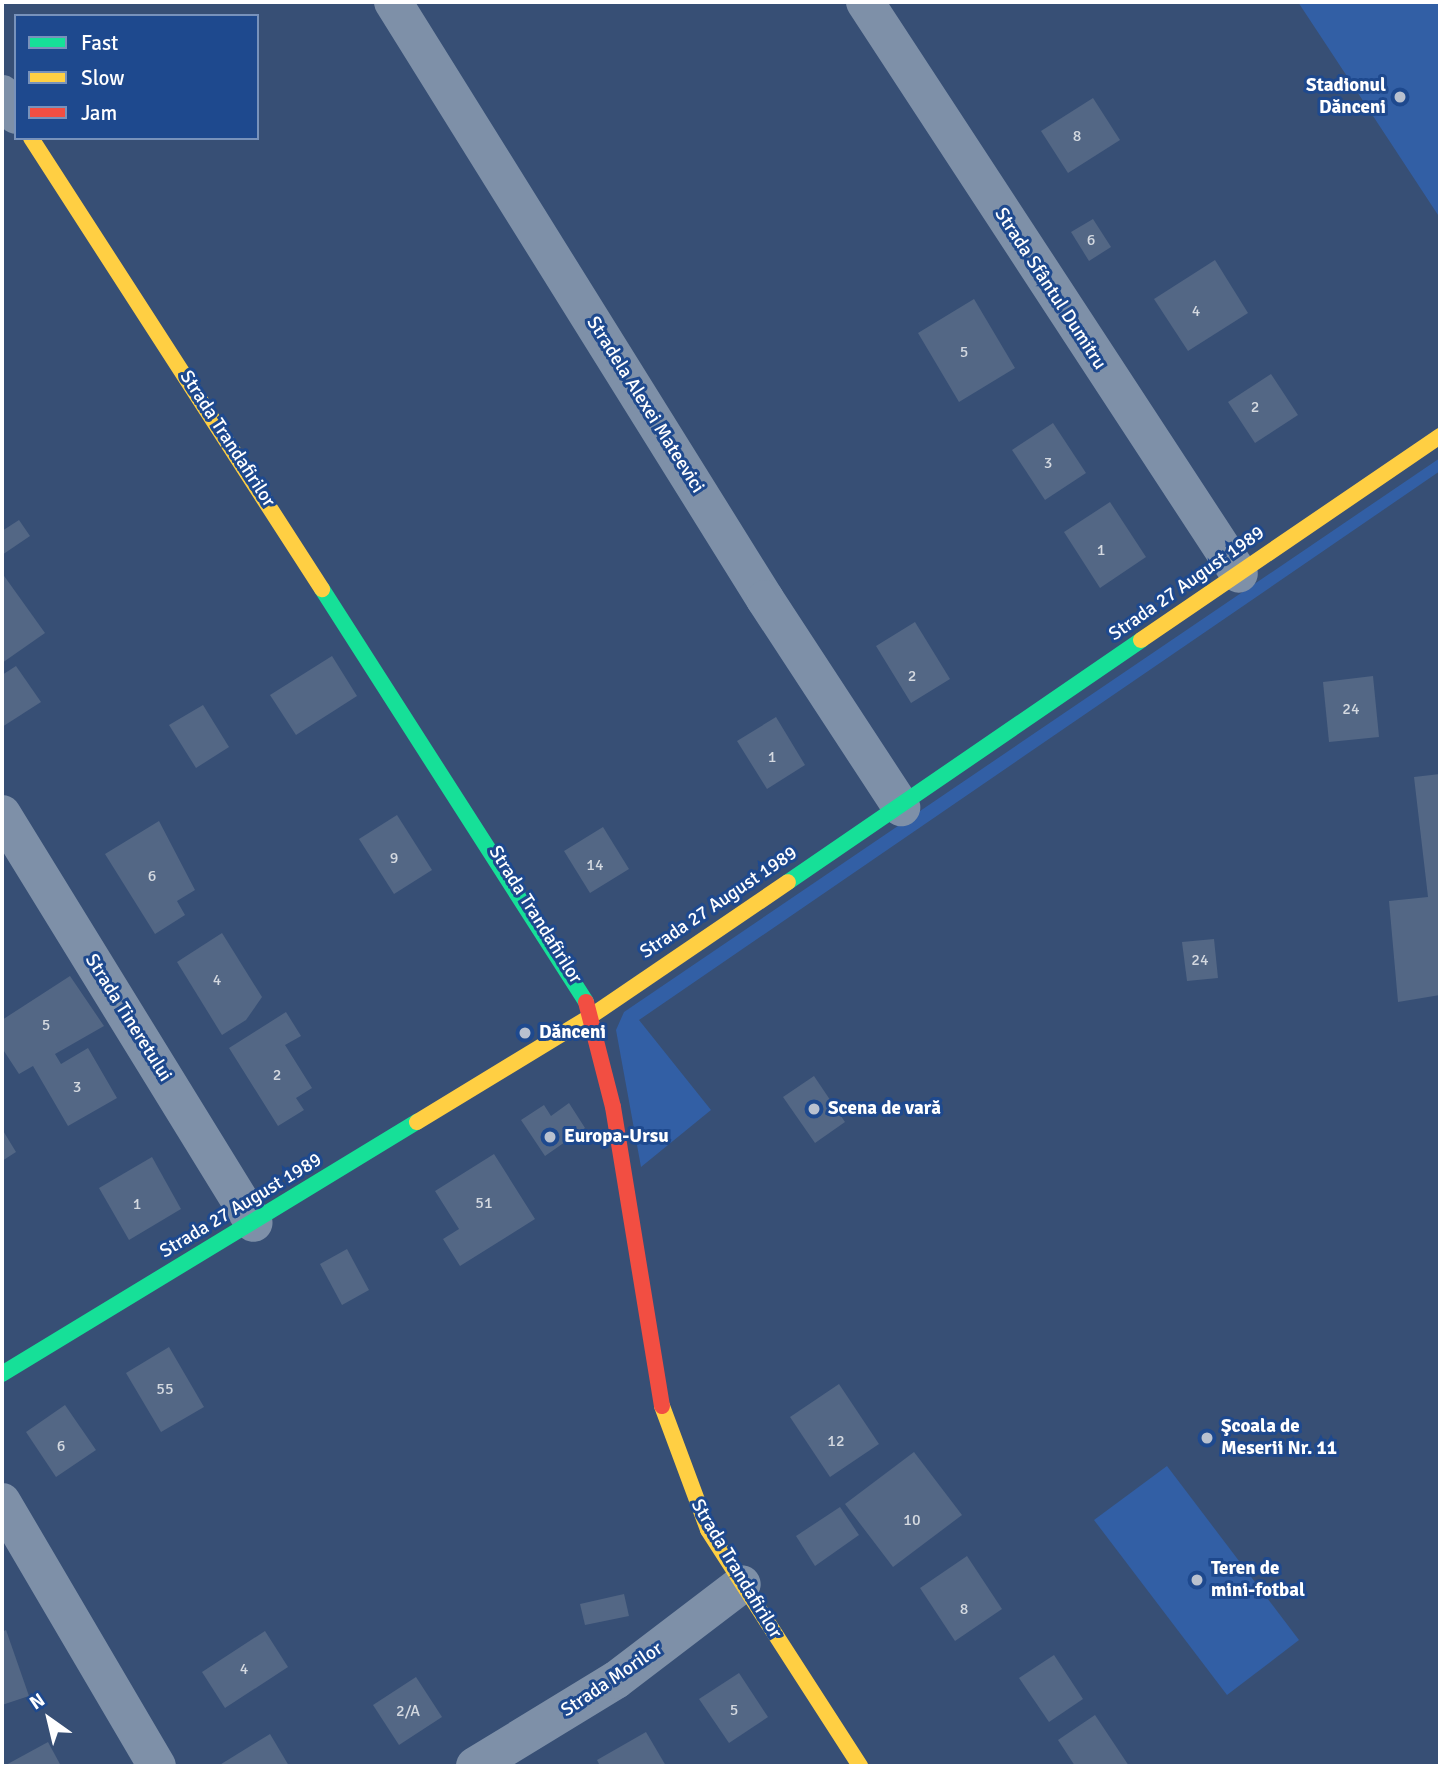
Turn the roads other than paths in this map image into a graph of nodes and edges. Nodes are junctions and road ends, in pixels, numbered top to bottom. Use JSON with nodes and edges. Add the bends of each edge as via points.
{"nodes":[{"id":1,"x":393,"y":2,"type":"edge"},
{"id":2,"x":865,"y":2,"type":"edge"},
{"id":3,"x":2,"y":94,"type":"edge"},
{"id":4,"x":14,"y":112,"type":"edge"},
{"id":5,"x":32,"y":140,"type":"edge"},
{"id":6,"x":1440,"y":436,"type":"edge"},
{"id":7,"x":1239,"y":574,"type":"junction"},
{"id":8,"x":901,"y":807,"type":"junction"},
{"id":9,"x":2,"y":814,"type":"edge"},
{"id":10,"x":591,"y":1016,"type":"junction"},
{"id":11,"x":254,"y":1223,"type":"junction"},
{"id":12,"x":2,"y":1374,"type":"edge"},
{"id":13,"x":2,"y":1502,"type":"edge"},
{"id":14,"x":741,"y":1584,"type":"junction"},
{"id":15,"x":157,"y":1766,"type":"edge"},
{"id":16,"x":475,"y":1766,"type":"edge"},
{"id":17,"x":860,"y":1766,"type":"edge"}],
"edges":[{"from":1,"to":8,"type":"street","name":"Stradela Alexei Mateevici","via":[[765,599]]},
{"from":2,"to":7,"type":"street","name":"Strada Sfântul Dumitru"},
{"from":3,"to":4,"type":"street"},
{"from":5,"to":10,"type":"street","name":"Strada Trandafirilor","via":[[571,970]]},
{"from":6,"to":7,"type":"street","name":"Strada 27 August 1989"},
{"from":7,"to":8,"type":"street","name":"Strada 27 August 1989"},
{"from":8,"to":10,"type":"street","name":"Strada 27 August 1989"},
{"from":9,"to":11,"type":"street","name":"Strada Tineretului"},
{"from":10,"to":11,"type":"street","name":"Strada 27 August 1989"},
{"from":10,"to":14,"type":"street","name":"Strada Trandafirilor","via":[[623,1161],[657,1391],[690,1491]]},
{"from":11,"to":12,"type":"street","name":"Strada 27 August 1989"},
{"from":13,"to":15,"type":"street"},
{"from":14,"to":16,"type":"street","name":"Strada Morilor","via":[[616,1681]]},
{"from":14,"to":17,"type":"street","name":"Strada Trandafirilor"}]}
